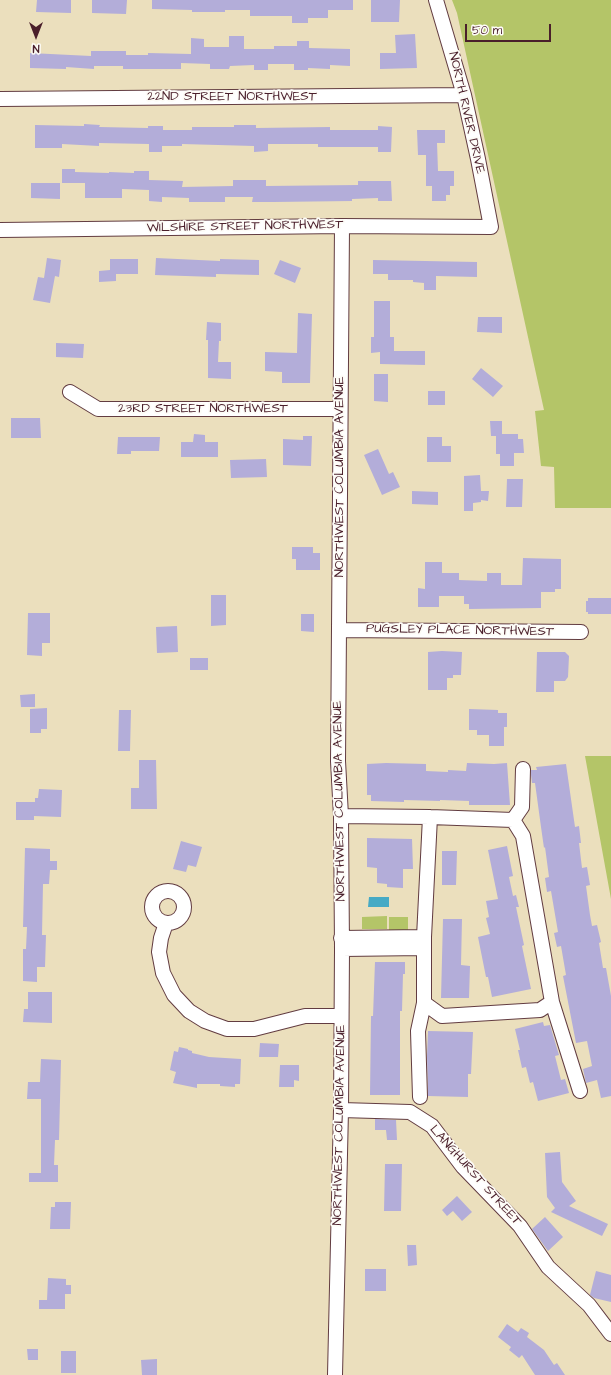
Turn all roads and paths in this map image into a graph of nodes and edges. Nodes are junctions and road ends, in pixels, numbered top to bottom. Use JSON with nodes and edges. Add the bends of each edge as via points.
{"nodes":[{"id":1,"x":436,"y":0,"type":"edge"},
{"id":2,"x":464,"y":95,"type":"junction"},
{"id":3,"x":0,"y":99,"type":"edge"},
{"id":4,"x":342,"y":226,"type":"junction"},
{"id":5,"x":491,"y":226,"type":"joint"},
{"id":6,"x":0,"y":230,"type":"edge"},
{"id":7,"x":70,"y":392,"type":"dead end"},
{"id":8,"x":340,"y":409,"type":"junction"},
{"id":9,"x":339,"y":630,"type":"junction"},
{"id":10,"x":581,"y":632,"type":"dead end"},
{"id":11,"x":523,"y":769,"type":"dead end"},
{"id":12,"x":341,"y":816,"type":"junction"},
{"id":13,"x":430,"y":817,"type":"junction"},
{"id":14,"x":513,"y":820,"type":"junction"},
{"id":15,"x":166,"y":923,"type":"dead end"},
{"id":16,"x":424,"y":943,"type":"junction"},
{"id":17,"x":342,"y":944,"type":"junction"},
{"id":18,"x":552,"y":1002,"type":"junction"},
{"id":19,"x":424,"y":1003,"type":"junction"},
{"id":20,"x":341,"y":1016,"type":"junction"},
{"id":21,"x":580,"y":1091,"type":"dead end"},
{"id":22,"x":420,"y":1096,"type":"dead end"},
{"id":23,"x":341,"y":1110,"type":"junction"},
{"id":24,"x":611,"y":1334,"type":"edge"},
{"id":25,"x":335,"y":1375,"type":"edge"}],
"edges":[{"from":1,"to":2,"type":"street","name":"NORTH RIVER DRIVE"},
{"from":2,"to":3,"type":"street","name":"22ND STREET NORTHWEST"},
{"from":2,"to":5,"type":"street","name":"NORTH RIVER DRIVE"},
{"from":4,"to":5,"type":"street","name":"WILSHIRE STREET NORTHWEST"},
{"from":4,"to":6,"type":"street","name":"WILSHIRE STREET NORTHWEST"},
{"from":4,"to":8,"type":"street","name":"NORTHWEST COLUMBIA AVENUE"},
{"from":7,"to":8,"type":"street","name":"23RD STREET NORTHWEST","via":[[98,409]]},
{"from":8,"to":9,"type":"street","name":"NORTHWEST COLUMBIA AVENUE"},
{"from":9,"to":10,"type":"street","name":"PUGSLEY PLACE NORTHWEST"},
{"from":9,"to":12,"type":"street","name":"NORTHWEST COLUMBIA AVENUE","via":[[338,761]]},
{"from":11,"to":14,"type":"street","via":[[522,806]]},
{"from":12,"to":13,"type":"street"},
{"from":12,"to":17,"type":"street","name":"NORTHWEST COLUMBIA AVENUE"},
{"from":13,"to":14,"type":"street"},
{"from":13,"to":16,"type":"street"},
{"from":14,"to":18,"type":"street","via":[[523,836]]},
{"from":15,"to":20,"type":"street","via":[[159,952],[163,973],[174,995],[189,1011],[205,1021],[227,1029],[254,1029],[305,1016]]},
{"from":16,"to":17,"type":"street"},
{"from":16,"to":19,"type":"street"},
{"from":17,"to":20,"type":"street","name":"NORTHWEST COLUMBIA AVENUE"},
{"from":18,"to":19,"type":"street","via":[[540,1010],[442,1016]]},
{"from":18,"to":21,"type":"street"},
{"from":19,"to":22,"type":"street","via":[[418,1031]]},
{"from":20,"to":23,"type":"street","name":"NORTHWEST COLUMBIA AVENUE"},
{"from":23,"to":24,"type":"street","name":"LANGHURST STREET","via":[[410,1112],[432,1126],[463,1167],[520,1226],[548,1267],[589,1306]]},
{"from":23,"to":25,"type":"street","name":"NORTHWEST COLUMBIA AVENUE"}]}
